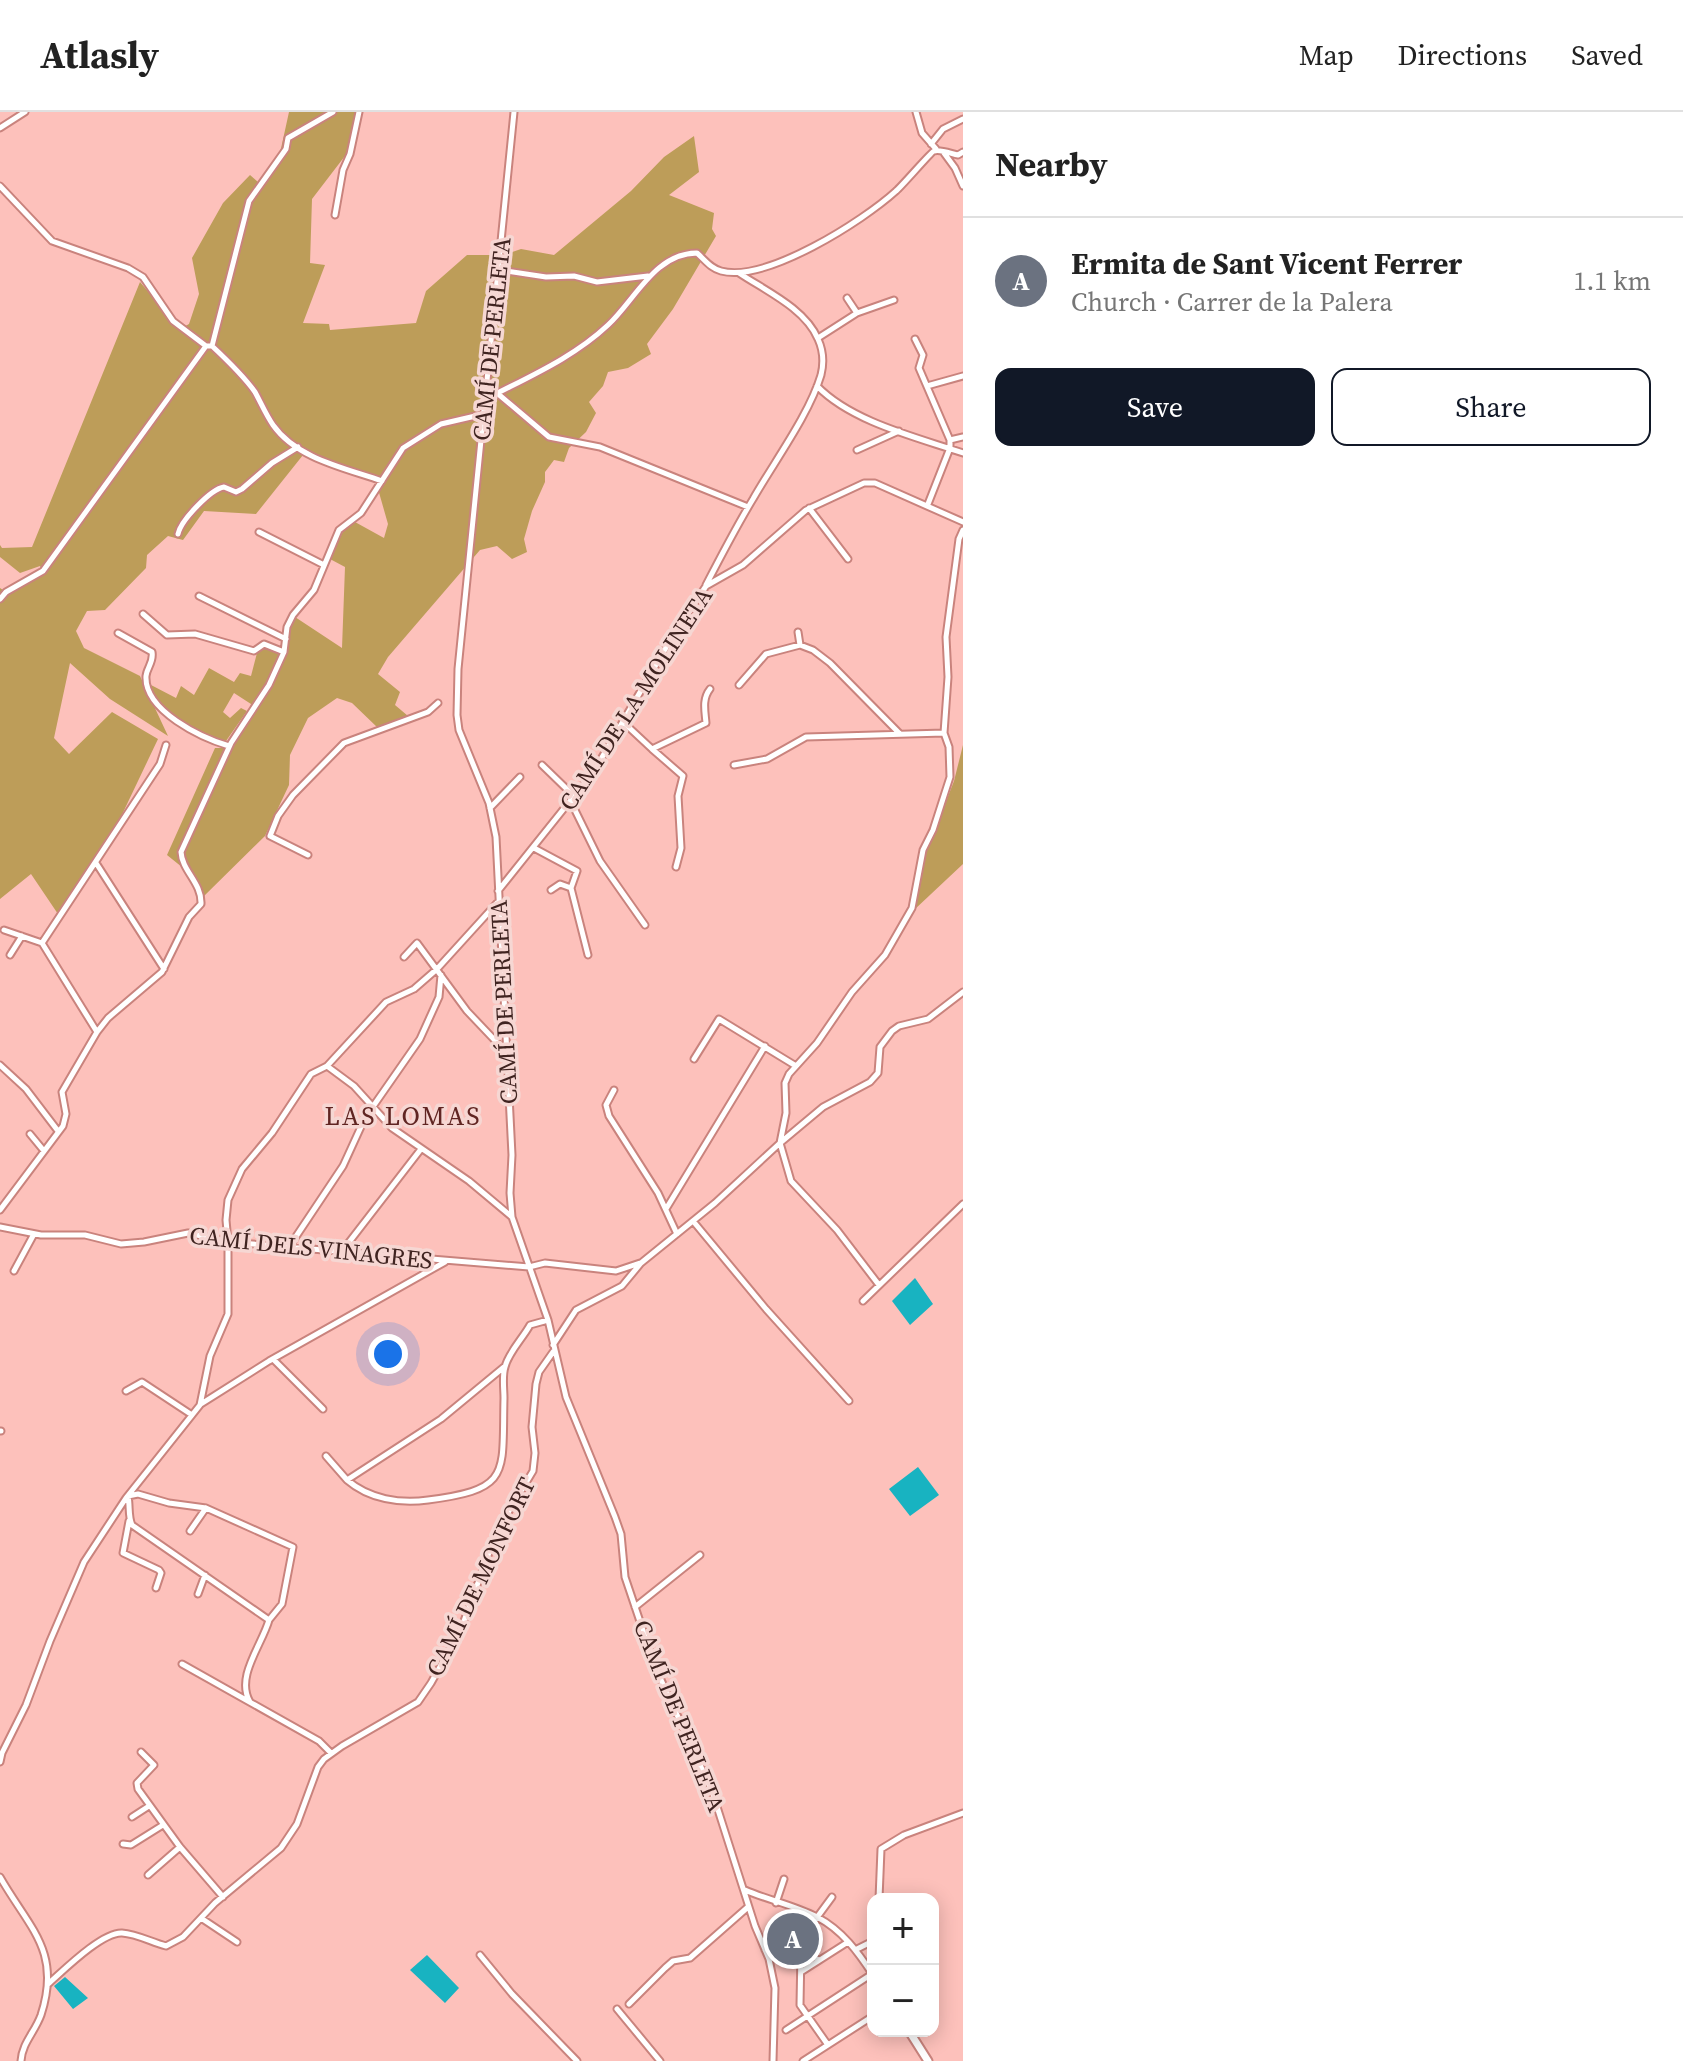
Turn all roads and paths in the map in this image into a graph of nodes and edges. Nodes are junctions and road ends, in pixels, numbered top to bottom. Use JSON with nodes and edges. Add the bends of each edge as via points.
{"nodes":[{"id":1,"x":25,"y":112,"type":"edge"},
{"id":2,"x":333,"y":112,"type":"edge"},
{"id":3,"x":359,"y":112,"type":"edge"},
{"id":4,"x":514,"y":112,"type":"edge"},
{"id":5,"x":916,"y":112,"type":"edge"},
{"id":6,"x":963,"y":119,"type":"edge"},
{"id":7,"x":0,"y":128,"type":"edge"},
{"id":8,"x":931,"y":144,"type":"junction"},
{"id":9,"x":940,"y":151,"type":"junction"},
{"id":10,"x":963,"y":152,"type":"edge"},
{"id":11,"x":0,"y":186,"type":"edge"},
{"id":12,"x":963,"y":186,"type":"edge"},
{"id":13,"x":335,"y":215,"type":"dead end"},
{"id":14,"x":500,"y":270,"type":"junction"},
{"id":15,"x":738,"y":272,"type":"junction"},
{"id":16,"x":649,"y":276,"type":"junction"},
{"id":17,"x":847,"y":298,"type":"dead end"},
{"id":18,"x":894,"y":300,"type":"dead end"},
{"id":19,"x":857,"y":313,"type":"junction"},
{"id":20,"x":818,"y":338,"type":"junction"},
{"id":21,"x":915,"y":339,"type":"dead end"},
{"id":22,"x":209,"y":346,"type":"junction"},
{"id":23,"x":963,"y":376,"type":"edge"},
{"id":24,"x":817,"y":386,"type":"junction"},
{"id":25,"x":927,"y":386,"type":"junction"},
{"id":26,"x":497,"y":393,"type":"junction"},
{"id":27,"x":486,"y":399,"type":"junction"},
{"id":28,"x":484,"y":414,"type":"junction"},
{"id":29,"x":899,"y":431,"type":"junction"},
{"id":30,"x":963,"y":437,"type":"edge"},
{"id":31,"x":950,"y":440,"type":"junction"},
{"id":32,"x":298,"y":447,"type":"junction"},
{"id":33,"x":950,"y":448,"type":"junction"},
{"id":34,"x":857,"y":450,"type":"dead end"},
{"id":35,"x":963,"y":453,"type":"edge"},
{"id":36,"x":382,"y":481,"type":"junction"},
{"id":37,"x":928,"y":504,"type":"junction"},
{"id":38,"x":748,"y":507,"type":"junction"},
{"id":39,"x":809,"y":508,"type":"junction"},
{"id":40,"x":963,"y":522,"type":"edge"},
{"id":41,"x":963,"y":530,"type":"edge"},
{"id":42,"x":259,"y":532,"type":"dead end"},
{"id":43,"x":178,"y":534,"type":"dead end"},
{"id":44,"x":848,"y":559,"type":"dead end"},
{"id":45,"x":324,"y":565,"type":"junction"},
{"id":46,"x":706,"y":586,"type":"junction"},
{"id":47,"x":3,"y":592,"type":"edge"},
{"id":48,"x":199,"y":596,"type":"dead end"},
{"id":49,"x":0,"y":599,"type":"edge"},
{"id":50,"x":143,"y":614,"type":"dead end"},
{"id":51,"x":798,"y":632,"type":"dead end"},
{"id":52,"x":118,"y":633,"type":"dead end"},
{"id":53,"x":286,"y":639,"type":"junction"},
{"id":54,"x":800,"y":645,"type":"junction"},
{"id":55,"x":284,"y":652,"type":"junction"},
{"id":56,"x":739,"y":685,"type":"dead end"},
{"id":57,"x":710,"y":689,"type":"dead end"},
{"id":58,"x":438,"y":703,"type":"dead end"},
{"id":59,"x":623,"y":722,"type":"junction"},
{"id":60,"x":944,"y":733,"type":"junction"},
{"id":61,"x":901,"y":735,"type":"junction"},
{"id":62,"x":166,"y":745,"type":"dead end"},
{"id":63,"x":229,"y":746,"type":"junction"},
{"id":64,"x":652,"y":749,"type":"junction"},
{"id":65,"x":542,"y":765,"type":"dead end"},
{"id":66,"x":734,"y":765,"type":"dead end"},
{"id":67,"x":520,"y":777,"type":"dead end"},
{"id":68,"x":573,"y":799,"type":"junction"},
{"id":69,"x":490,"y":808,"type":"junction"},
{"id":70,"x":534,"y":848,"type":"junction"},
{"id":71,"x":308,"y":855,"type":"dead end"},
{"id":72,"x":96,"y":863,"type":"junction"},
{"id":73,"x":676,"y":867,"type":"dead end"},
{"id":74,"x":571,"y":888,"type":"junction"},
{"id":75,"x":551,"y":890,"type":"dead end"},
{"id":76,"x":498,"y":892,"type":"junction"},
{"id":77,"x":498,"y":902,"type":"junction"},
{"id":78,"x":645,"y":925,"type":"dead end"},
{"id":79,"x":4,"y":930,"type":"dead end"},
{"id":80,"x":22,"y":936,"type":"junction"},
{"id":81,"x":42,"y":943,"type":"junction"},
{"id":82,"x":10,"y":955,"type":"dead end"},
{"id":83,"x":588,"y":955,"type":"dead end"},
{"id":84,"x":404,"y":957,"type":"dead end"},
{"id":85,"x":164,"y":969,"type":"junction"},
{"id":86,"x":439,"y":972,"type":"junction"},
{"id":87,"x":963,"y":992,"type":"edge"},
{"id":88,"x":97,"y":1032,"type":"junction"},
{"id":89,"x":765,"y":1046,"type":"junction"},
{"id":90,"x":506,"y":1052,"type":"junction"},
{"id":91,"x":694,"y":1059,"type":"dead end"},
{"id":92,"x":0,"y":1065,"type":"edge"},
{"id":93,"x":327,"y":1066,"type":"junction"},
{"id":94,"x":796,"y":1066,"type":"junction"},
{"id":95,"x":614,"y":1090,"type":"dead end"},
{"id":96,"x":372,"y":1107,"type":"junction"},
{"id":97,"x":58,"y":1131,"type":"junction"},
{"id":98,"x":30,"y":1134,"type":"dead end"},
{"id":99,"x":780,"y":1143,"type":"junction"},
{"id":100,"x":421,"y":1149,"type":"junction"},
{"id":101,"x":44,"y":1151,"type":"junction"},
{"id":102,"x":963,"y":1204,"type":"edge"},
{"id":103,"x":666,"y":1209,"type":"junction"},
{"id":104,"x":0,"y":1210,"type":"edge"},
{"id":105,"x":512,"y":1217,"type":"junction"},
{"id":106,"x":693,"y":1221,"type":"junction"},
{"id":107,"x":0,"y":1227,"type":"edge"},
{"id":108,"x":34,"y":1234,"type":"junction"},
{"id":109,"x":677,"y":1234,"type":"junction"},
{"id":110,"x":228,"y":1242,"type":"junction"},
{"id":111,"x":289,"y":1247,"type":"junction"},
{"id":112,"x":342,"y":1251,"type":"junction"},
{"id":113,"x":446,"y":1262,"type":"junction"},
{"id":114,"x":641,"y":1263,"type":"junction"},
{"id":115,"x":529,"y":1267,"type":"junction"},
{"id":116,"x":14,"y":1271,"type":"dead end"},
{"id":117,"x":879,"y":1285,"type":"junction"},
{"id":118,"x":863,"y":1301,"type":"dead end"},
{"id":119,"x":548,"y":1320,"type":"junction"},
{"id":120,"x":553,"y":1348,"type":"junction"},
{"id":121,"x":272,"y":1359,"type":"junction"},
{"id":122,"x":505,"y":1366,"type":"junction"},
{"id":123,"x":126,"y":1391,"type":"dead end"},
{"id":124,"x":849,"y":1401,"type":"dead end"},
{"id":125,"x":200,"y":1405,"type":"junction"},
{"id":126,"x":323,"y":1409,"type":"dead end"},
{"id":127,"x":192,"y":1415,"type":"junction"},
{"id":128,"x":326,"y":1456,"type":"dead end"},
{"id":129,"x":347,"y":1480,"type":"junction"},
{"id":130,"x":128,"y":1496,"type":"junction"},
{"id":131,"x":206,"y":1508,"type":"junction"},
{"id":132,"x":129,"y":1520,"type":"junction"},
{"id":133,"x":190,"y":1531,"type":"dead end"},
{"id":134,"x":700,"y":1555,"type":"dead end"},
{"id":135,"x":205,"y":1574,"type":"junction"},
{"id":136,"x":156,"y":1588,"type":"dead end"},
{"id":137,"x":198,"y":1594,"type":"dead end"},
{"id":138,"x":635,"y":1607,"type":"junction"},
{"id":139,"x":269,"y":1620,"type":"junction"},
{"id":140,"x":182,"y":1664,"type":"dead end"},
{"id":141,"x":250,"y":1702,"type":"junction"},
{"id":142,"x":141,"y":1752,"type":"dead end"},
{"id":143,"x":331,"y":1753,"type":"junction"},
{"id":144,"x":0,"y":1762,"type":"edge"},
{"id":145,"x":149,"y":1806,"type":"junction"},
{"id":146,"x":963,"y":1813,"type":"edge"},
{"id":147,"x":132,"y":1817,"type":"dead end"},
{"id":148,"x":163,"y":1825,"type":"junction"},
{"id":149,"x":123,"y":1844,"type":"dead end"},
{"id":150,"x":180,"y":1847,"type":"junction"},
{"id":151,"x":148,"y":1875,"type":"dead end"},
{"id":152,"x":0,"y":1877,"type":"edge"},
{"id":153,"x":784,"y":1879,"type":"dead end"},
{"id":154,"x":744,"y":1890,"type":"junction"},
{"id":155,"x":879,"y":1893,"type":"edge"},
{"id":156,"x":223,"y":1897,"type":"junction"},
{"id":157,"x":832,"y":1897,"type":"dead end"},
{"id":158,"x":776,"y":1903,"type":"junction"},
{"id":159,"x":748,"y":1907,"type":"junction"},
{"id":160,"x":817,"y":1917,"type":"junction"},
{"id":161,"x":201,"y":1918,"type":"junction"},
{"id":162,"x":237,"y":1942,"type":"dead end"},
{"id":163,"x":848,"y":1942,"type":"junction"},
{"id":164,"x":867,"y":1944,"type":"edge"},
{"id":165,"x":857,"y":1949,"type":"junction"},
{"id":166,"x":765,"y":1950,"type":"junction"},
{"id":167,"x":801,"y":1950,"type":"junction"},
{"id":168,"x":480,"y":1955,"type":"dead end"},
{"id":169,"x":819,"y":1960,"type":"junction"},
{"id":170,"x":867,"y":1966,"type":"edge"},
{"id":171,"x":800,"y":1972,"type":"junction"},
{"id":172,"x":867,"y":1978,"type":"edge"},
{"id":173,"x":48,"y":1984,"type":"junction"},
{"id":174,"x":629,"y":2004,"type":"dead end"},
{"id":175,"x":617,"y":2009,"type":"dead end"},
{"id":176,"x":807,"y":2016,"type":"junction"},
{"id":177,"x":867,"y":2020,"type":"edge"},
{"id":178,"x":786,"y":2030,"type":"dead end"},
{"id":179,"x":913,"y":2037,"type":"edge"},
{"id":180,"x":828,"y":2045,"type":"junction"},
{"id":181,"x":21,"y":2061,"type":"edge"},
{"id":182,"x":577,"y":2061,"type":"edge"},
{"id":183,"x":660,"y":2061,"type":"edge"},
{"id":184,"x":774,"y":2061,"type":"edge"},
{"id":185,"x":803,"y":2061,"type":"edge"},
{"id":186,"x":928,"y":2061,"type":"edge"}],
"edges":[{"from":1,"to":7,"type":"street"},
{"from":2,"to":22,"type":"street","via":[[288,138],[286,149],[249,201]]},
{"from":3,"to":13,"type":"street"},
{"from":4,"to":14,"type":"street","name":"CAMÍ DE PERLETA"},
{"from":5,"to":8,"type":"street"},
{"from":6,"to":8,"type":"street","via":[[943,129]]},
{"from":8,"to":9,"type":"street"},
{"from":9,"to":10,"type":"street"},
{"from":9,"to":12,"type":"street"},
{"from":9,"to":15,"type":"street","via":[[928,155],[885,201],[857,220],[774,266]]},
{"from":11,"to":22,"type":"street","via":[[52,241],[143,277],[173,321]]},
{"from":14,"to":16,"type":"street","via":[[597,282]]},
{"from":14,"to":27,"type":"street","name":"CAMÍ DE PERLETA"},
{"from":15,"to":16,"type":"street","via":[[709,266],[692,252]]},
{"from":15,"to":20,"type":"street","via":[[781,300]]},
{"from":16,"to":26,"type":"street","via":[[596,335]]},
{"from":17,"to":19,"type":"street"},
{"from":18,"to":19,"type":"street"},
{"from":19,"to":20,"type":"street"},
{"from":20,"to":24,"type":"street","via":[[823,352]]},
{"from":21,"to":25,"type":"street"},
{"from":22,"to":32,"type":"street","via":[[252,388],[272,424]]},
{"from":22,"to":47,"type":"street","via":[[43,571]]},
{"from":23,"to":25,"type":"street"},
{"from":24,"to":29,"type":"street","via":[[843,407]]},
{"from":24,"to":38,"type":"street"},
{"from":25,"to":31,"type":"street"},
{"from":26,"to":27,"type":"street"},
{"from":26,"to":38,"type":"street","via":[[549,437],[600,447]]},
{"from":27,"to":28,"type":"street","name":"CAMÍ DE PERLETA"},
{"from":28,"to":36,"type":"street","via":[[441,424],[403,448]]},
{"from":28,"to":69,"type":"street","name":"CAMÍ DE PERLETA","via":[[457,715]]},
{"from":29,"to":33,"type":"street"},
{"from":29,"to":34,"type":"street"},
{"from":30,"to":31,"type":"street"},
{"from":31,"to":33,"type":"street"},
{"from":32,"to":36,"type":"street"},
{"from":32,"to":43,"type":"street","via":[[242,489],[211,492]]},
{"from":33,"to":35,"type":"street"},
{"from":33,"to":37,"type":"street"},
{"from":36,"to":45,"type":"street","via":[[361,513],[339,530]]},
{"from":37,"to":39,"type":"street","name":"CAMÍ DE LA MOLINETA","via":[[870,482]]},
{"from":37,"to":40,"type":"street","name":"CAMÍ DE LA MOLINETA"},
{"from":38,"to":46,"type":"street"},
{"from":39,"to":44,"type":"street"},
{"from":39,"to":46,"type":"street","name":"CAMÍ DE LA MOLINETA","via":[[749,560]]},
{"from":41,"to":60,"type":"street","via":[[946,637]]},
{"from":42,"to":45,"type":"street"},
{"from":45,"to":53,"type":"street","via":[[314,590],[293,615]]},
{"from":46,"to":59,"type":"street","name":"CAMÍ DE LA MOLINETA"},
{"from":47,"to":49,"type":"street"},
{"from":48,"to":53,"type":"street"},
{"from":50,"to":55,"type":"street","via":[[167,635],[195,634],[254,651],[264,644]]},
{"from":51,"to":54,"type":"street"},
{"from":52,"to":63,"type":"street","via":[[152,652],[146,677],[158,705],[203,738]]},
{"from":53,"to":55,"type":"street"},
{"from":54,"to":56,"type":"street","via":[[766,654]]},
{"from":54,"to":61,"type":"street","via":[[830,663]]},
{"from":55,"to":63,"type":"street"},
{"from":57,"to":64,"type":"street","via":[[705,694],[706,723]]},
{"from":58,"to":71,"type":"street","via":[[428,712],[344,743],[293,795],[270,836]]},
{"from":59,"to":64,"type":"street"},
{"from":59,"to":68,"type":"street","name":"CAMÍ DE LA MOLINETA"},
{"from":60,"to":61,"type":"street"},
{"from":60,"to":94,"type":"street","via":[[950,777],[923,850],[912,908],[885,955]]},
{"from":61,"to":66,"type":"street","via":[[806,737],[767,759]]},
{"from":62,"to":72,"type":"street","via":[[160,764]]},
{"from":63,"to":85,"type":"street","via":[[181,852],[196,879],[201,904]]},
{"from":64,"to":73,"type":"street","via":[[683,776]]},
{"from":65,"to":68,"type":"street"},
{"from":67,"to":69,"type":"street"},
{"from":68,"to":70,"type":"street","name":"CAMÍ DE LA MOLINETA"},
{"from":68,"to":78,"type":"street","via":[[600,861]]},
{"from":69,"to":76,"type":"street","name":"CAMÍ DE PERLETA"},
{"from":70,"to":74,"type":"street","via":[[577,871]]},
{"from":70,"to":76,"type":"street","name":"CAMÍ DE LA MOLINETA"},
{"from":72,"to":81,"type":"street"},
{"from":72,"to":85,"type":"street"},
{"from":74,"to":75,"type":"street","via":[[560,884]]},
{"from":74,"to":83,"type":"street"},
{"from":76,"to":77,"type":"street","name":"CAMÍ DE PERLETA"},
{"from":77,"to":86,"type":"street"},
{"from":77,"to":90,"type":"street","name":"CAMÍ DE PERLETA"},
{"from":79,"to":80,"type":"street"},
{"from":80,"to":81,"type":"street"},
{"from":80,"to":82,"type":"street"},
{"from":81,"to":88,"type":"street"},
{"from":84,"to":86,"type":"street","via":[[417,943]]},
{"from":85,"to":88,"type":"street"},
{"from":86,"to":90,"type":"street"},
{"from":86,"to":93,"type":"street","via":[[386,1002]]},
{"from":86,"to":96,"type":"street","via":[[439,997],[420,1039]]},
{"from":87,"to":99,"type":"street","name":"CAMÍ DE MONFORT","via":[[928,1019],[892,1031],[880,1047],[881,1063],[870,1082],[823,1107]]},
{"from":88,"to":97,"type":"street","via":[[62,1092],[65,1120]]},
{"from":89,"to":91,"type":"street","via":[[719,1019]]},
{"from":89,"to":94,"type":"street"},
{"from":89,"to":103,"type":"street"},
{"from":90,"to":105,"type":"street","name":"CAMÍ DE PERLETA"},
{"from":92,"to":97,"type":"street"},
{"from":93,"to":96,"type":"street"},
{"from":93,"to":110,"type":"street","via":[[304,1082],[242,1169],[228,1200]]},
{"from":94,"to":99,"type":"street","via":[[785,1083]]},
{"from":95,"to":103,"type":"street","via":[[606,1105],[609,1116]]},
{"from":96,"to":100,"type":"street"},
{"from":96,"to":111,"type":"street","via":[[343,1166]]},
{"from":97,"to":101,"type":"street"},
{"from":98,"to":101,"type":"street"},
{"from":99,"to":106,"type":"street","name":"CAMÍ DE MONFORT"},
{"from":99,"to":117,"type":"street","via":[[791,1181]]},
{"from":100,"to":105,"type":"street"},
{"from":100,"to":112,"type":"street"},
{"from":101,"to":104,"type":"street"},
{"from":102,"to":117,"type":"street"},
{"from":103,"to":109,"type":"street"},
{"from":105,"to":115,"type":"street","name":"CAMÍ DE PERLETA"},
{"from":106,"to":109,"type":"street","name":"CAMÍ DE MONFORT"},
{"from":106,"to":124,"type":"street"},
{"from":107,"to":108,"type":"street","name":"CAMÍ DELS VINAGRES"},
{"from":108,"to":110,"type":"street","name":"CAMÍ DELS VINAGRES","via":[[85,1235],[121,1244],[188,1233]]},
{"from":108,"to":116,"type":"street"},
{"from":109,"to":114,"type":"street","name":"CAMÍ DE MONFORT"},
{"from":110,"to":111,"type":"street","name":"CAMÍ DELS VINAGRES"},
{"from":110,"to":125,"type":"street","via":[[228,1314],[210,1356]]},
{"from":111,"to":112,"type":"street","name":"CAMÍ DELS VINAGRES"},
{"from":112,"to":113,"type":"street","name":"CAMÍ DELS VINAGRES"},
{"from":113,"to":115,"type":"street","name":"CAMÍ DELS VINAGRES"},
{"from":113,"to":121,"type":"street"},
{"from":114,"to":115,"type":"street","name":"CAMÍ DELS VINAGRES","via":[[616,1271],[545,1263]]},
{"from":114,"to":120,"type":"street","name":"CAMÍ DE MONFORT","via":[[622,1286],[576,1310]]},
{"from":115,"to":119,"type":"street","name":"CAMÍ DE PERLETA"},
{"from":117,"to":118,"type":"street"},
{"from":119,"to":120,"type":"street","name":"CAMÍ DE PERLETA"},
{"from":119,"to":122,"type":"street","via":[[530,1325]]},
{"from":120,"to":138,"type":"street","name":"CAMÍ DE PERLETA","via":[[566,1397],[618,1526]]},
{"from":120,"to":143,"type":"street","name":"CAMÍ DE MONFORT","via":[[536,1384],[533,1471],[497,1531],[469,1610],[442,1665],[418,1702]]},
{"from":121,"to":125,"type":"street"},
{"from":121,"to":126,"type":"street"},
{"from":122,"to":129,"type":"street","via":[[441,1419]]},
{"from":122,"to":129,"type":"street","via":[[502,1463],[481,1490],[408,1503],[375,1496]]},
{"from":123,"to":127,"type":"street","via":[[142,1382]]},
{"from":125,"to":127,"type":"street"},
{"from":127,"to":130,"type":"street"},
{"from":128,"to":129,"type":"street"},
{"from":130,"to":131,"type":"street"},
{"from":130,"to":132,"type":"street"},
{"from":130,"to":144,"type":"street","via":[[84,1562]]},
{"from":131,"to":133,"type":"street"},
{"from":131,"to":139,"type":"street","via":[[293,1547],[282,1604]]},
{"from":132,"to":135,"type":"street"},
{"from":132,"to":136,"type":"street","via":[[123,1553],[159,1570]]},
{"from":134,"to":138,"type":"street"},
{"from":135,"to":137,"type":"street"},
{"from":135,"to":139,"type":"street"},
{"from":138,"to":154,"type":"street","name":"CAMÍ DE PERLETA","via":[[660,1681],[712,1791]]},
{"from":139,"to":141,"type":"street","via":[[245,1686]]},
{"from":140,"to":141,"type":"street"},
{"from":141,"to":143,"type":"street"},
{"from":142,"to":145,"type":"street","via":[[154,1765],[137,1783]]},
{"from":143,"to":156,"type":"street","name":"CAMÍ DE MONFORT","via":[[318,1767],[291,1835]]},
{"from":145,"to":147,"type":"street"},
{"from":145,"to":148,"type":"street"},
{"from":146,"to":155,"type":"street","via":[[881,1849]]},
{"from":148,"to":149,"type":"street","via":[[131,1845]]},
{"from":148,"to":150,"type":"street"},
{"from":150,"to":151,"type":"street"},
{"from":150,"to":156,"type":"street"},
{"from":152,"to":173,"type":"street","via":[[40,1941]]},
{"from":153,"to":158,"type":"street"},
{"from":154,"to":158,"type":"street"},
{"from":154,"to":159,"type":"street","name":"CAMÍ DE PERLETA"},
{"from":156,"to":161,"type":"street","name":"CAMÍ DE MONFORT"},
{"from":157,"to":160,"type":"street"},
{"from":158,"to":160,"type":"street"},
{"from":159,"to":166,"type":"street","name":"CAMÍ DE PERLETA"},
{"from":159,"to":174,"type":"street","via":[[690,1958],[673,1961]]},
{"from":160,"to":163,"type":"street"},
{"from":160,"to":167,"type":"street"},
{"from":161,"to":162,"type":"street"},
{"from":161,"to":173,"type":"street","name":"CAMÍ DE MONFORT","via":[[166,1946],[129,1934],[109,1935]]},
{"from":163,"to":165,"type":"street"},
{"from":163,"to":169,"type":"street"},
{"from":164,"to":165,"type":"street"},
{"from":165,"to":170,"type":"street"},
{"from":166,"to":167,"type":"street","via":[[783,1944]]},
{"from":166,"to":184,"type":"street","name":"CAMÍ DE PERLETA","via":[[775,1988]]},
{"from":167,"to":169,"type":"street"},
{"from":167,"to":171,"type":"street"},
{"from":168,"to":182,"type":"street"},
{"from":169,"to":171,"type":"street"},
{"from":171,"to":176,"type":"street","via":[[800,2005]]},
{"from":172,"to":176,"type":"street"},
{"from":173,"to":181,"type":"street"},
{"from":175,"to":183,"type":"street"},
{"from":176,"to":178,"type":"street"},
{"from":176,"to":180,"type":"street"},
{"from":177,"to":180,"type":"street"},
{"from":179,"to":186,"type":"street"},
{"from":180,"to":185,"type":"street"}]}
